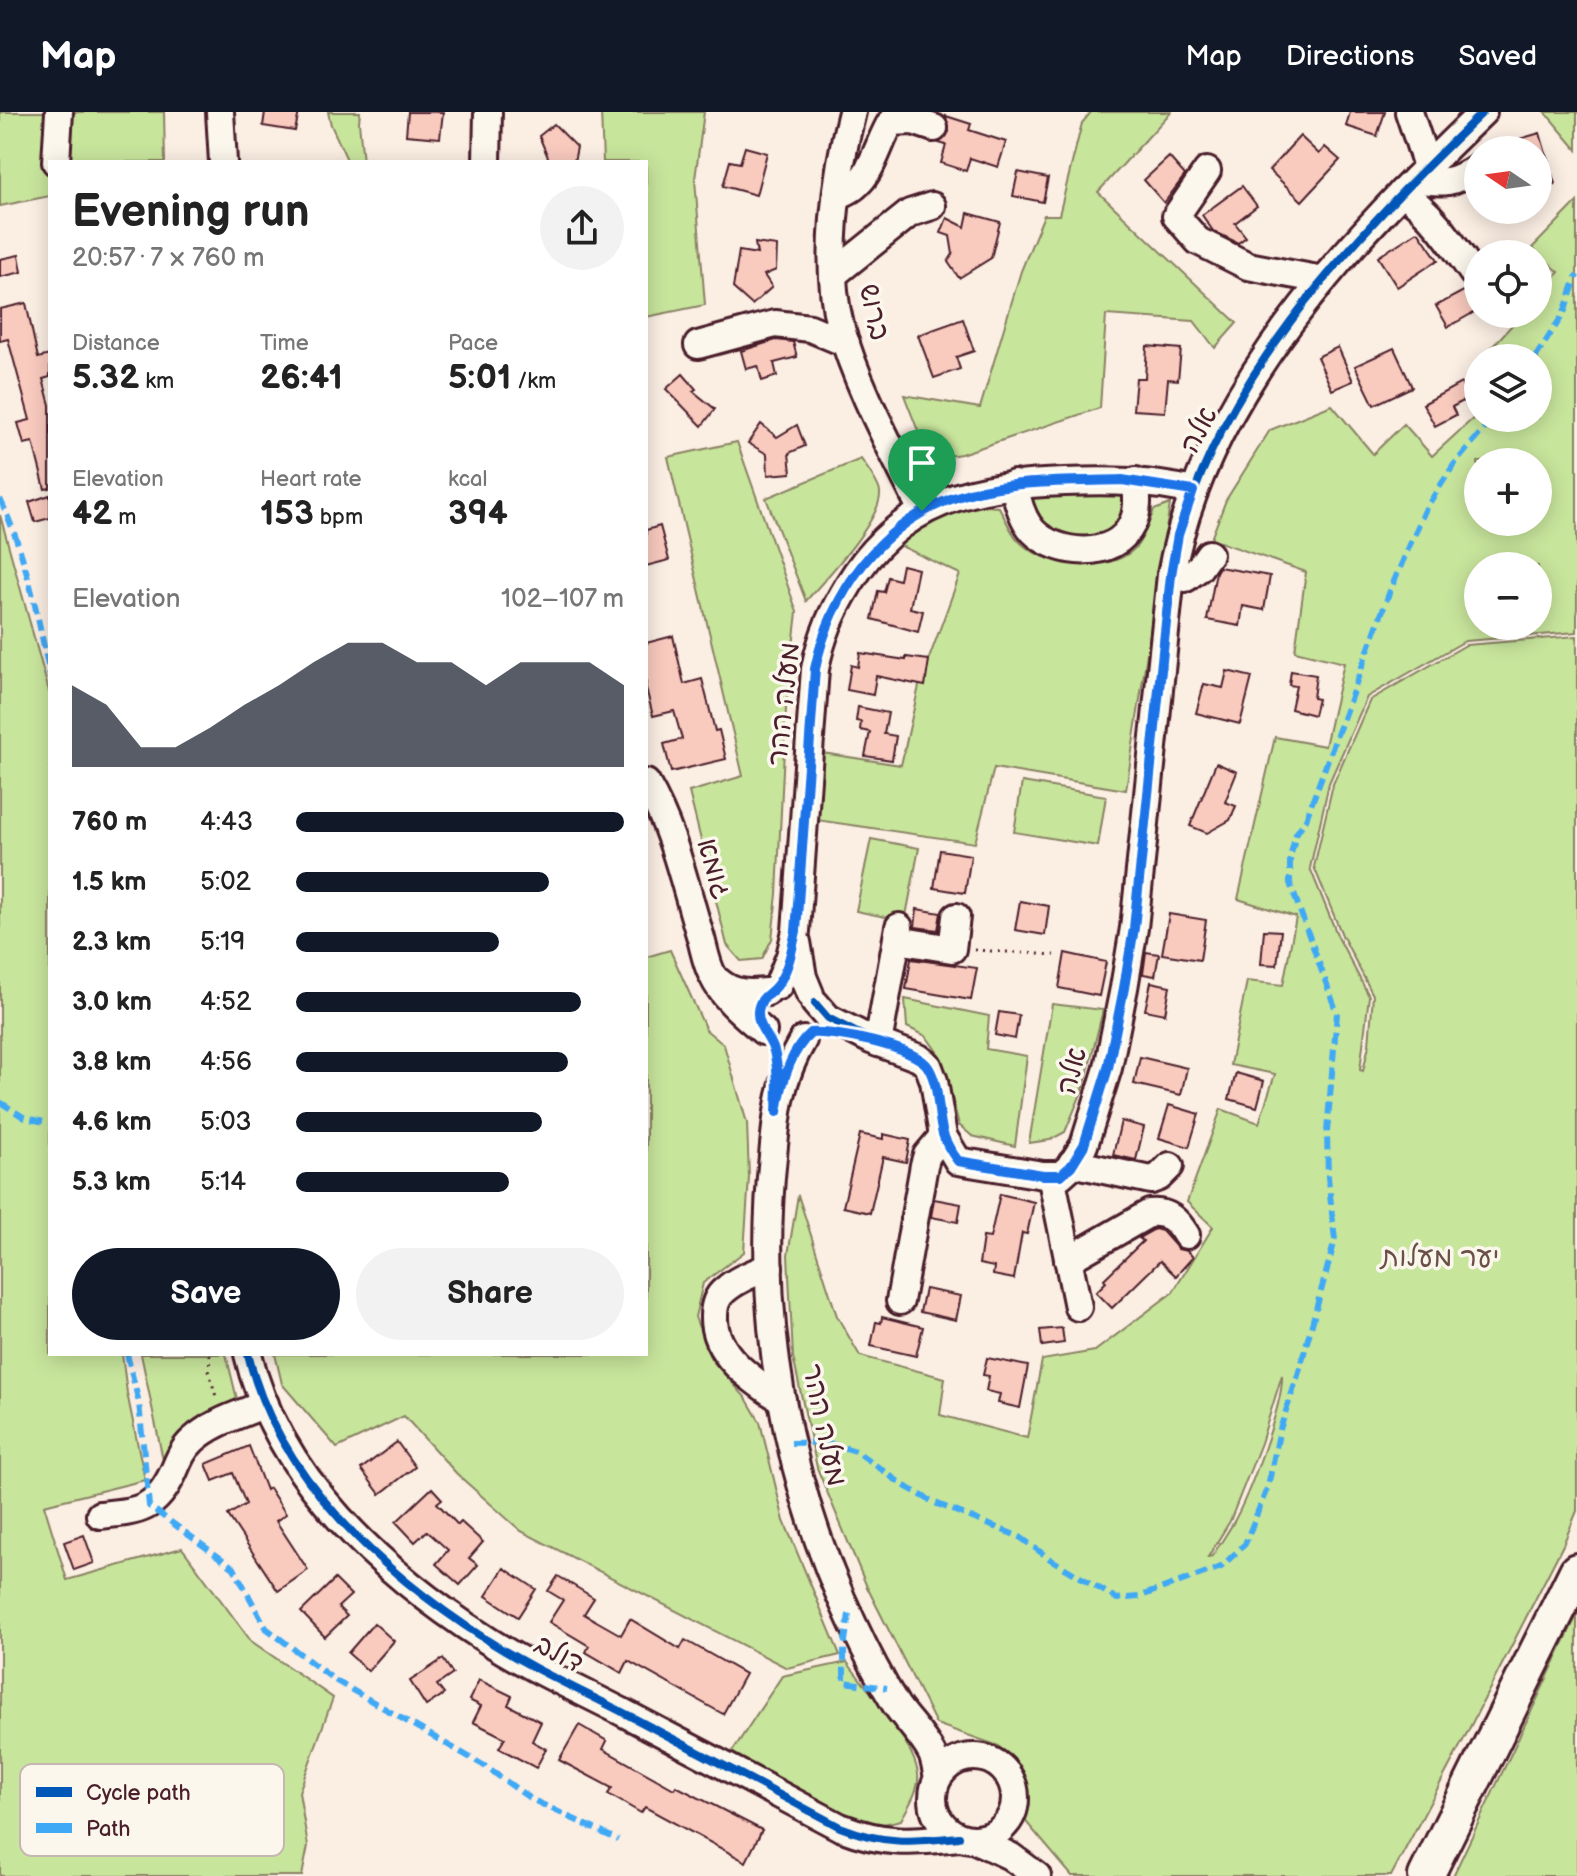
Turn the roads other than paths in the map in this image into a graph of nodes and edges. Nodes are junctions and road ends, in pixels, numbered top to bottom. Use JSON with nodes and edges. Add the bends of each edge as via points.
{"nodes":[{"id":1,"x":59,"y":112,"type":"edge"},
{"id":2,"x":220,"y":112,"type":"edge"},
{"id":3,"x":488,"y":112,"type":"edge"},
{"id":4,"x":852,"y":112,"type":"edge"},
{"id":5,"x":1409,"y":112,"type":"edge"},
{"id":6,"x":1483,"y":112,"type":"edge"},
{"id":7,"x":934,"y":128,"type":"dead end"},
{"id":8,"x":56,"y":160,"type":"edge"},
{"id":9,"x":223,"y":160,"type":"edge"},
{"id":10,"x":487,"y":160,"type":"edge"},
{"id":11,"x":1207,"y":171,"type":"dead end"},
{"id":12,"x":1464,"y":176,"type":"edge"},
{"id":13,"x":1415,"y":179,"type":"junction"},
{"id":14,"x":837,"y":196,"type":"junction"},
{"id":15,"x":932,"y":206,"type":"dead end"},
{"id":16,"x":1464,"y":260,"type":"edge"},
{"id":17,"x":834,"y":274,"type":"junction"},
{"id":18,"x":1323,"y":280,"type":"junction"},
{"id":19,"x":846,"y":343,"type":"junction"},
{"id":20,"x":698,"y":345,"type":"dead end"},
{"id":21,"x":1136,"y":481,"type":"junction"},
{"id":22,"x":1014,"y":484,"type":"junction"},
{"id":23,"x":1193,"y":491,"type":"junction"},
{"id":24,"x":922,"y":511,"type":"junction"},
{"id":25,"x":1209,"y":554,"type":"dead end"},
{"id":26,"x":1171,"y":575,"type":"junction"},
{"id":27,"x":648,"y":786,"type":"edge"},
{"id":28,"x":956,"y":917,"type":"dead end"},
{"id":29,"x":796,"y":931,"type":"junction"},
{"id":30,"x":712,"y":975,"type":"junction"},
{"id":31,"x":772,"y":989,"type":"junction"},
{"id":32,"x":813,"y":999,"type":"junction"},
{"id":33,"x":766,"y":1035,"type":"junction"},
{"id":34,"x":807,"y":1036,"type":"junction"},
{"id":35,"x":874,"y":1041,"type":"junction"},
{"id":36,"x":777,"y":1112,"type":"junction"},
{"id":37,"x":943,"y":1136,"type":"junction"},
{"id":38,"x":1170,"y":1166,"type":"dead end"},
{"id":39,"x":1062,"y":1169,"type":"junction"},
{"id":40,"x":1186,"y":1235,"type":"dead end"},
{"id":41,"x":1068,"y":1260,"type":"junction"},
{"id":42,"x":769,"y":1267,"type":"junction"},
{"id":43,"x":900,"y":1301,"type":"dead end"},
{"id":44,"x":1078,"y":1307,"type":"dead end"},
{"id":45,"x":249,"y":1356,"type":"edge"},
{"id":46,"x":782,"y":1400,"type":"junction"},
{"id":47,"x":265,"y":1404,"type":"junction"},
{"id":48,"x":100,"y":1515,"type":"dead end"},
{"id":49,"x":1577,"y":1571,"type":"edge"},
{"id":50,"x":912,"y":1727,"type":"junction"},
{"id":51,"x":972,"y":1756,"type":"junction"},
{"id":52,"x":938,"y":1777,"type":"junction"},
{"id":53,"x":933,"y":1804,"type":"junction"},
{"id":54,"x":1015,"y":1805,"type":"junction"},
{"id":55,"x":966,"y":1838,"type":"junction"},
{"id":56,"x":889,"y":1841,"type":"junction"},
{"id":57,"x":1035,"y":1874,"type":"edge"},
{"id":58,"x":1426,"y":1876,"type":"edge"}],
"edges":[{"from":1,"to":8,"type":"street"},
{"from":2,"to":9,"type":"street"},
{"from":3,"to":10,"type":"street"},
{"from":4,"to":14,"type":"street","name":"ברוש"},
{"from":5,"to":13,"type":"street"},
{"from":6,"to":13,"type":"street","name":"אלה"},
{"from":7,"to":14,"type":"street","via":[[913,121],[891,122],[866,172]]},
{"from":11,"to":18,"type":"street","via":[[1176,216],[1198,241],[1248,266]]},
{"from":12,"to":13,"type":"street","via":[[1446,183]]},
{"from":13,"to":16,"type":"street","via":[[1423,207]]},
{"from":13,"to":18,"type":"street","name":"אלה"},
{"from":14,"to":17,"type":"street","name":"ברוש"},
{"from":15,"to":17,"type":"street","via":[[910,213]]},
{"from":17,"to":19,"type":"street","name":"ברוש"},
{"from":18,"to":23,"type":"street","name":"אלה","via":[[1245,392]]},
{"from":19,"to":20,"type":"street","via":[[810,328],[775,324]]},
{"from":19,"to":24,"type":"street","name":"ברוש"},
{"from":21,"to":22,"type":"street","name":"מעלה ההר"},
{"from":21,"to":22,"type":"street","via":[[1133,523],[1123,538],[1091,550],[1042,539],[1030,528]]},
{"from":21,"to":23,"type":"street","name":"מעלה ההר"},
{"from":22,"to":24,"type":"street","name":"מעלה ההר","via":[[958,496]]},
{"from":23,"to":26,"type":"street","name":"אלה"},
{"from":24,"to":29,"type":"street","name":"מעלה ההר","via":[[894,530],[856,573],[820,642]]},
{"from":25,"to":26,"type":"street","via":[[1186,578]]},
{"from":26,"to":39,"type":"street","name":"אלה","via":[[1134,928],[1108,1068],[1084,1145]]},
{"from":27,"to":30,"type":"street","name":"גומא","via":[[675,843]]},
{"from":28,"to":35,"type":"street","via":[[952,949],[898,933]]},
{"from":29,"to":31,"type":"street","name":"מעלה ההר","via":[[790,956]]},
{"from":29,"to":32,"type":"street","name":"מעלה ההר","via":[[798,959]]},
{"from":30,"to":31,"type":"street","via":[[732,991]]},
{"from":30,"to":33,"type":"street"},
{"from":31,"to":32,"type":"street","via":[[798,986]]},
{"from":31,"to":33,"type":"street","via":[[758,1010]]},
{"from":32,"to":34,"type":"street","via":[[817,1013]]},
{"from":32,"to":35,"type":"street","via":[[828,1018]]},
{"from":33,"to":34,"type":"street","via":[[779,1043]]},
{"from":33,"to":36,"type":"street","name":"מעלה ההר","via":[[778,1077]]},
{"from":34,"to":35,"type":"street"},
{"from":34,"to":36,"type":"street","name":"מעלה ההר","via":[[787,1070]]},
{"from":35,"to":37,"type":"street","via":[[928,1065]]},
{"from":36,"to":42,"type":"street","name":"מעלה ההר"},
{"from":37,"to":39,"type":"street","via":[[958,1161],[972,1165]]},
{"from":37,"to":43,"type":"street","via":[[924,1165]]},
{"from":38,"to":39,"type":"street","via":[[1151,1180]]},
{"from":39,"to":41,"type":"street"},
{"from":40,"to":41,"type":"street","via":[[1177,1221],[1162,1212],[1150,1213]]},
{"from":41,"to":44,"type":"street"},
{"from":42,"to":46,"type":"street","name":"מעלה ההר"},
{"from":42,"to":46,"type":"street","via":[[723,1291],[714,1305],[713,1323],[717,1340],[743,1372]]},
{"from":45,"to":47,"type":"street","name":"דולב"},
{"from":46,"to":50,"type":"street","name":"מעלה ההר","via":[[810,1513],[830,1568],[874,1667]]},
{"from":47,"to":48,"type":"street","via":[[197,1437],[182,1451],[166,1488],[149,1506]]},
{"from":47,"to":56,"type":"street","name":"דולב","via":[[297,1463],[366,1546],[407,1584],[489,1642],[840,1827]]},
{"from":49,"to":58,"type":"main road"},
{"from":50,"to":51,"type":"street"},
{"from":50,"to":52,"type":"street","name":"מעלה ההר","via":[[931,1753]]},
{"from":51,"to":52,"type":"street"},
{"from":51,"to":54,"type":"street","via":[[999,1765],[1011,1778]]},
{"from":52,"to":53,"type":"street"},
{"from":53,"to":55,"type":"street","via":[[950,1832]]},
{"from":53,"to":56,"type":"street","via":[[912,1830]]},
{"from":54,"to":55,"type":"street","via":[[998,1832]]},
{"from":54,"to":57,"type":"street","via":[[1016,1829]]},
{"from":55,"to":56,"type":"street","name":"דולב"},
{"from":55,"to":57,"type":"street","via":[[1010,1856]]}]}
